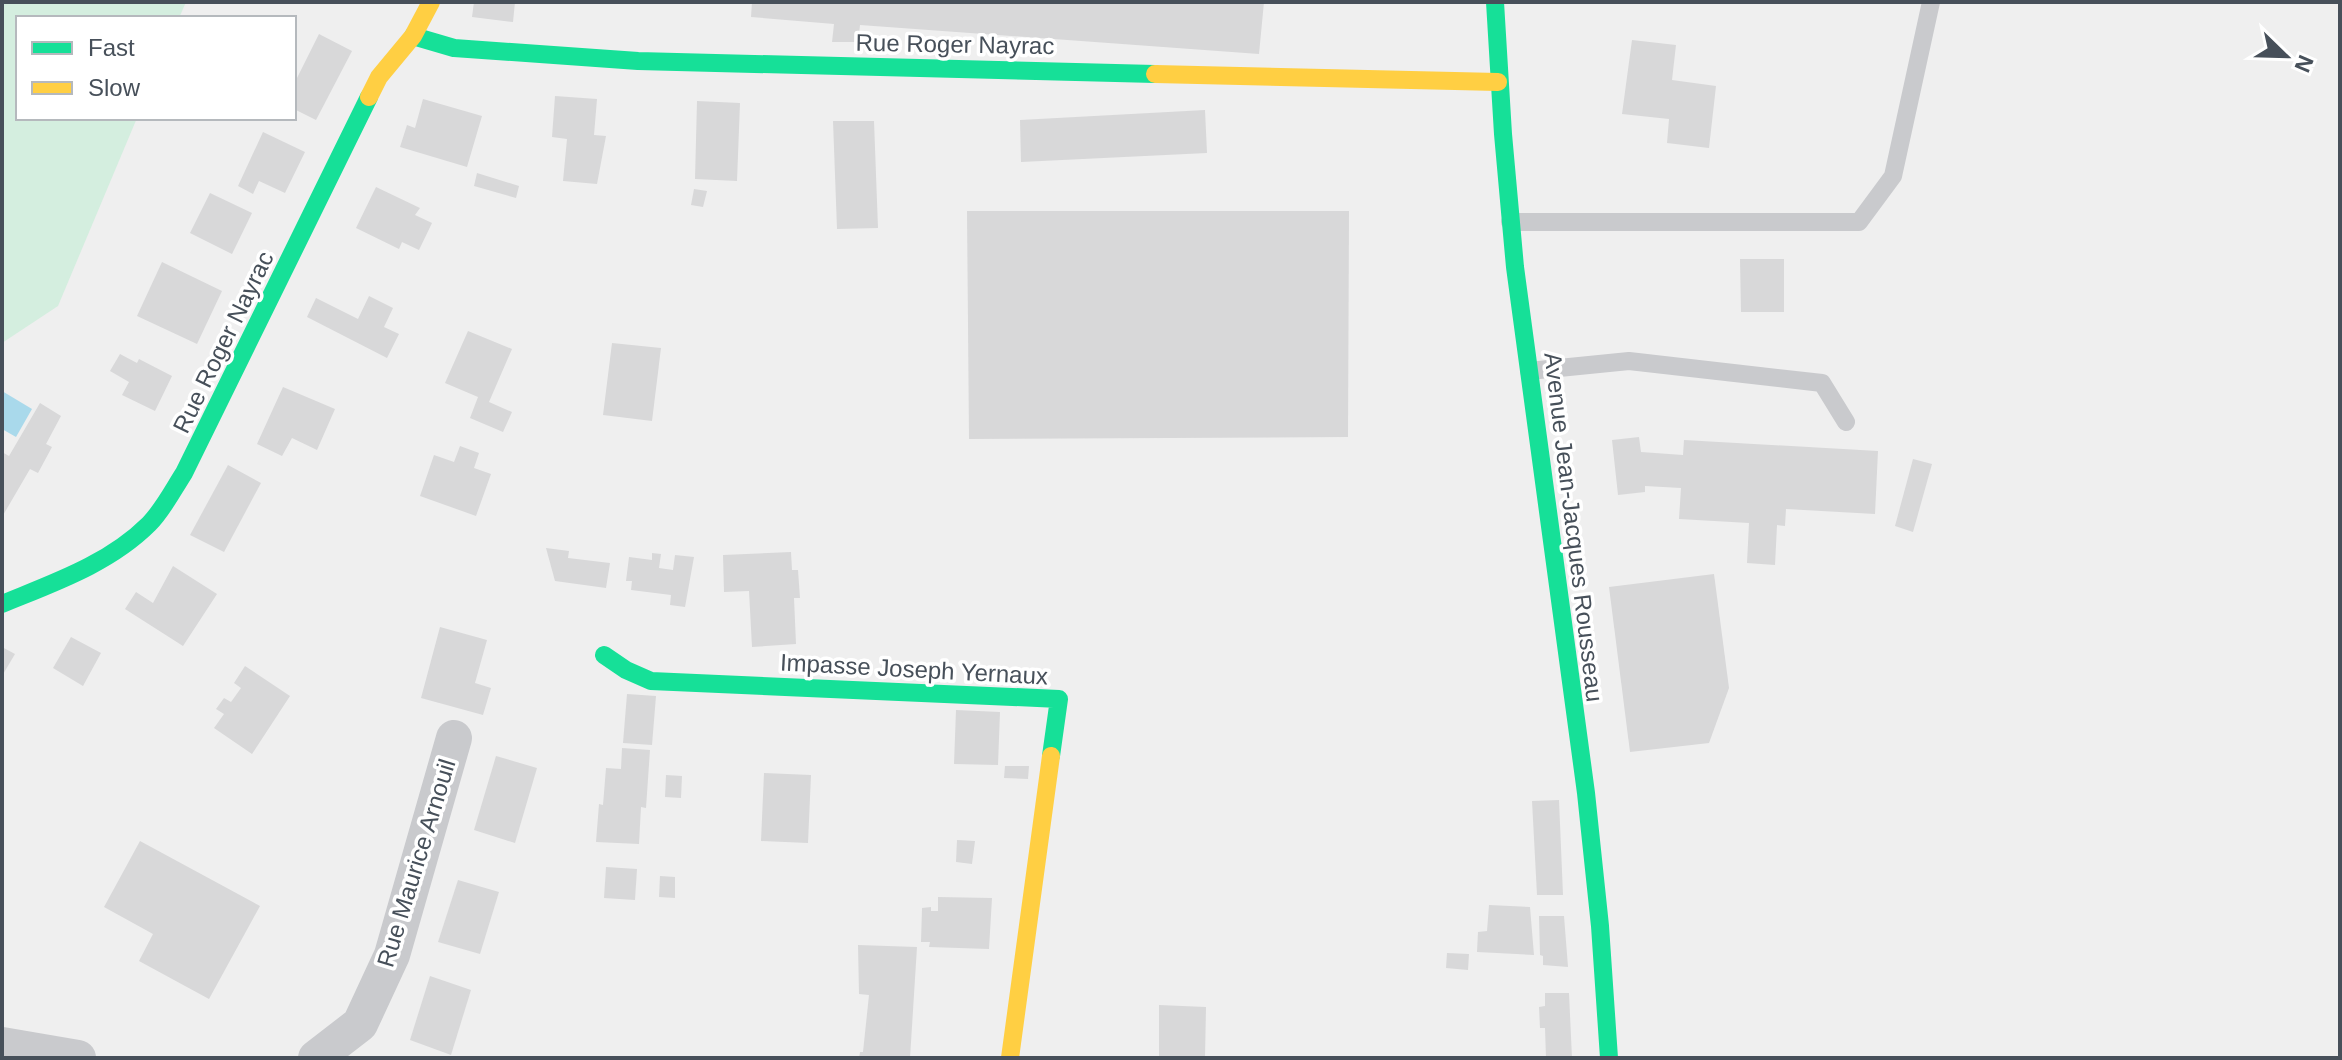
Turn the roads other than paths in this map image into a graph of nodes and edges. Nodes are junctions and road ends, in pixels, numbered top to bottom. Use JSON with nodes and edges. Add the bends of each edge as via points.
{"nodes":[{"id":1,"x":431,"y":2,"type":"edge"},
{"id":2,"x":1495,"y":2,"type":"edge"},
{"id":3,"x":1931,"y":2,"type":"edge"},
{"id":4,"x":413,"y":36,"type":"junction"},
{"id":5,"x":1498,"y":82,"type":"junction"},
{"id":6,"x":1510,"y":222,"type":"junction"},
{"id":7,"x":1529,"y":371,"type":"junction"},
{"id":8,"x":1846,"y":422,"type":"dead end"},
{"id":9,"x":4,"y":603,"type":"edge"},
{"id":10,"x":604,"y":655,"type":"dead end"},
{"id":11,"x":454,"y":738,"type":"dead end"},
{"id":12,"x":2,"y":1045,"type":"edge"},
{"id":13,"x":78,"y":1058,"type":"edge"},
{"id":14,"x":316,"y":1058,"type":"edge"},
{"id":15,"x":1010,"y":1058,"type":"edge"},
{"id":16,"x":1609,"y":1058,"type":"edge"}],
"edges":[{"from":1,"to":4,"type":"street","name":"Rue Roger Nayrac"},
{"from":2,"to":5,"type":"street","name":"Avenue Jean-Jacques Rousseau"},
{"from":3,"to":6,"type":"lane","via":[[1893,176],[1859,222]]},
{"from":4,"to":5,"type":"street","name":"Rue Roger Nayrac","via":[[454,48],[638,61]]},
{"from":4,"to":9,"type":"street","name":"Rue Roger Nayrac","via":[[379,77],[191,460],[150,523],[114,553]]},
{"from":5,"to":6,"type":"street","name":"Avenue Jean-Jacques Rousseau"},
{"from":6,"to":7,"type":"street","name":"Avenue Jean-Jacques Rousseau"},
{"from":7,"to":8,"type":"lane","via":[[1629,361],[1822,383]]},
{"from":7,"to":16,"type":"street","name":"Avenue Jean-Jacques Rousseau","via":[[1596,874]]},
{"from":10,"to":15,"type":"street","name":"Impasse Joseph Yernaux","via":[[651,681],[1059,699]]},
{"from":11,"to":14,"type":"street","name":"Rue Maurice Arnouil","via":[[392,955],[360,1024]]},
{"from":12,"to":13,"type":"street"}]}
